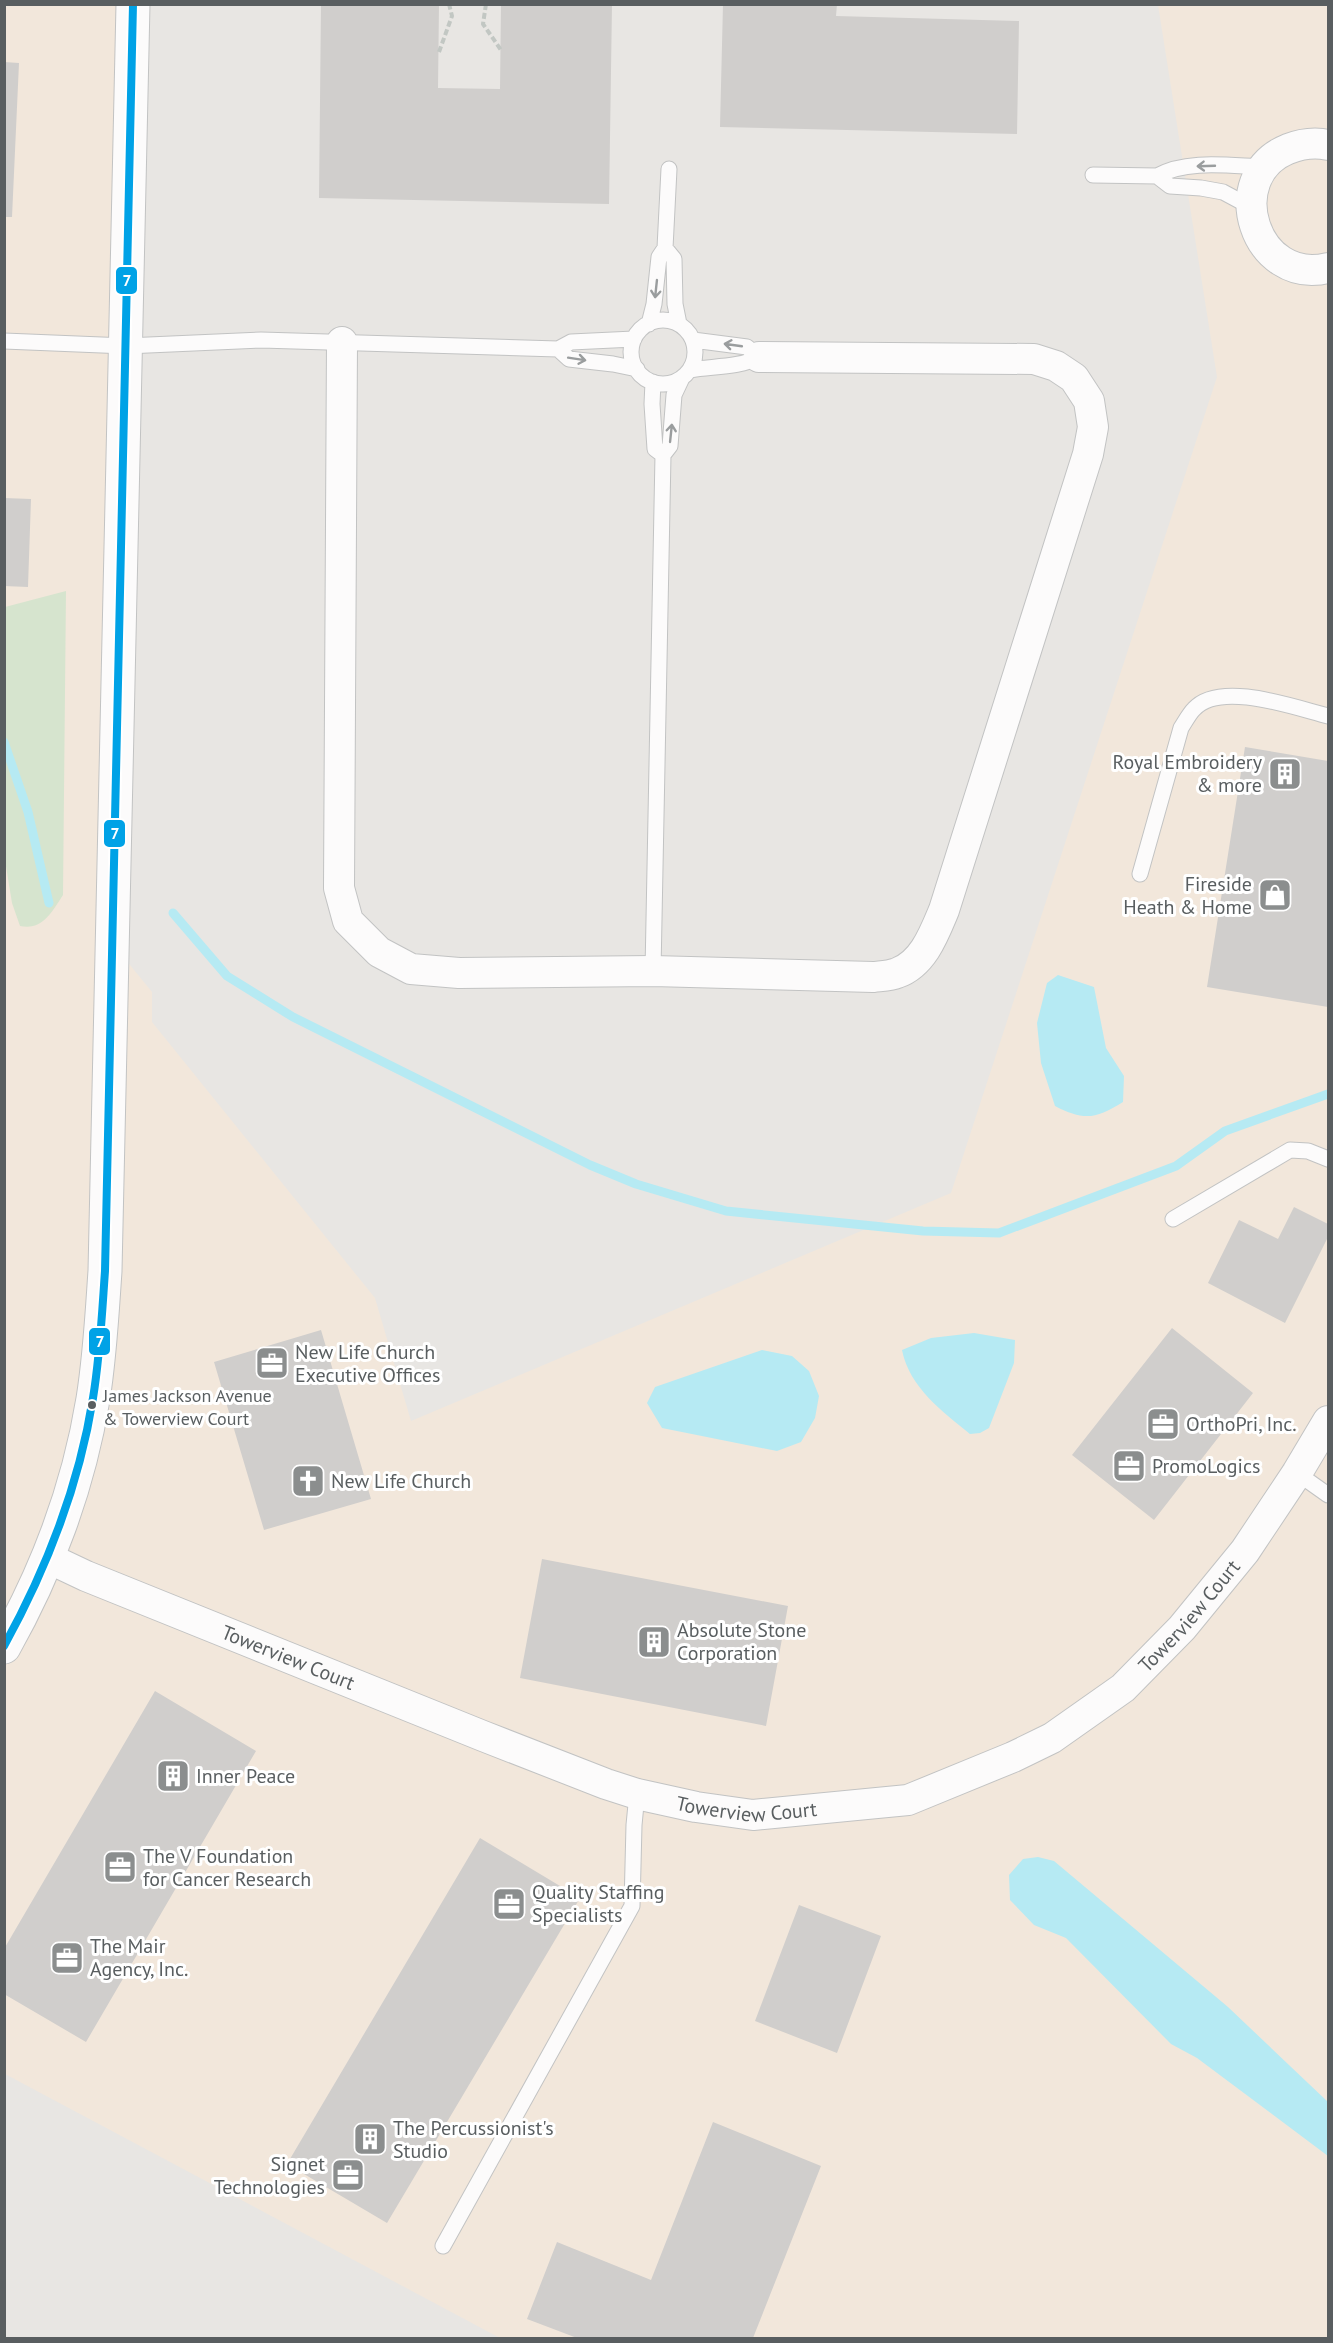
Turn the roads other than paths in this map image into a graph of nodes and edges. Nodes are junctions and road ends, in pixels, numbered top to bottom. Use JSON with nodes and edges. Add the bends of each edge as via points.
{"nodes":[{"id":1,"x":133,"y":4,"type":"edge"},
{"id":2,"x":1329,"y":145,"type":"edge"},
{"id":3,"x":1264,"y":167,"type":"junction"},
{"id":4,"x":669,"y":169,"type":"dead end"},
{"id":5,"x":1093,"y":175,"type":"dead end"},
{"id":6,"x":1157,"y":176,"type":"junction"},
{"id":7,"x":1251,"y":207,"type":"junction"},
{"id":8,"x":665,"y":248,"type":"junction"},
{"id":9,"x":1329,"y":268,"type":"edge"},
{"id":10,"x":648,"y":324,"type":"junction"},
{"id":11,"x":679,"y":324,"type":"junction"},
{"id":12,"x":634,"y":339,"type":"junction"},
{"id":13,"x":693,"y":340,"type":"junction"},
{"id":14,"x":4,"y":341,"type":"edge"},
{"id":15,"x":342,"y":342,"type":"junction"},
{"id":16,"x":126,"y":346,"type":"junction"},
{"id":17,"x":558,"y":349,"type":"junction"},
{"id":18,"x":759,"y":357,"type":"junction"},
{"id":19,"x":637,"y":369,"type":"junction"},
{"id":20,"x":686,"y":374,"type":"junction"},
{"id":21,"x":653,"y":382,"type":"junction"},
{"id":22,"x":663,"y":454,"type":"junction"},
{"id":23,"x":1329,"y":716,"type":"edge"},
{"id":24,"x":1140,"y":873,"type":"dead end"},
{"id":25,"x":653,"y":971,"type":"junction"},
{"id":26,"x":1329,"y":1160,"type":"edge"},
{"id":27,"x":1173,"y":1219,"type":"dead end"},
{"id":28,"x":1329,"y":1420,"type":"edge"},
{"id":29,"x":1297,"y":1473,"type":"junction"},
{"id":30,"x":1329,"y":1495,"type":"edge"},
{"id":31,"x":48,"y":1558,"type":"junction"},
{"id":32,"x":4,"y":1647,"type":"edge"},
{"id":33,"x":638,"y":1794,"type":"junction"},
{"id":34,"x":443,"y":2246,"type":"dead end"}],
"edges":[{"from":1,"to":16,"type":"street"},
{"from":2,"to":3,"type":"street","via":[[1299,145],[1280,153]]},
{"from":3,"to":6,"type":"lane","one_way":true,"via":[[1197,166],[1169,169]]},
{"from":3,"to":7,"type":"street","via":[[1254,185]]},
{"from":4,"to":8,"type":"lane"},
{"from":5,"to":6,"type":"lane"},
{"from":6,"to":7,"type":"lane","via":[[1170,186],[1222,192]]},
{"from":7,"to":9,"type":"street","via":[[1259,237],[1279,260],[1299,269]]},
{"from":8,"to":10,"type":"lane","one_way":true,"via":[[659,257]]},
{"from":8,"to":11,"type":"lane","via":[[674,259]]},
{"from":10,"to":11,"type":"lane","via":[[669,320]]},
{"from":10,"to":12,"type":"lane"},
{"from":11,"to":13,"type":"lane"},
{"from":12,"to":17,"type":"lane","via":[[571,342]]},
{"from":12,"to":19,"type":"lane","via":[[631,350]]},
{"from":18,"to":13,"type":"lane","one_way":true,"via":[[747,347]]},
{"from":13,"to":20,"type":"lane","via":[[695,351]]},
{"from":14,"to":16,"type":"lane"},
{"from":15,"to":16,"type":"lane","via":[[261,340]]},
{"from":15,"to":17,"type":"lane"},
{"from":15,"to":25,"type":"street","via":[[339,888],[348,921],[379,952],[411,969],[459,973]]},
{"from":16,"to":31,"type":"street","via":[[101,1336],[93,1401],[81,1452]]},
{"from":17,"to":19,"type":"lane","one_way":true,"via":[[569,359]]},
{"from":18,"to":20,"type":"lane","via":[[746,364],[715,366]]},
{"from":18,"to":25,"type":"street","via":[[1034,359],[1056,366],[1074,378],[1089,401],[1093,427],[1088,454],[944,910],[932,939],[916,961],[897,973],[873,977]]},
{"from":19,"to":21,"type":"lane"},
{"from":20,"to":21,"type":"lane","via":[[673,382]]},
{"from":22,"to":20,"type":"lane","one_way":true,"via":[[670,446],[674,395]]},
{"from":21,"to":22,"type":"lane","via":[[653,434],[655,448]]},
{"from":22,"to":25,"type":"lane"},
{"from":23,"to":24,"type":"lane","via":[[1246,696],[1217,696],[1195,707],[1181,728]]},
{"from":26,"to":27,"type":"lane","via":[[1308,1151],[1290,1150]]},
{"from":28,"to":29,"type":"street","name":"Towerview Court"},
{"from":29,"to":30,"type":"lane"},
{"from":29,"to":33,"type":"street","name":"Towerview Court","via":[[1245,1551],[1182,1628],[1124,1688],[1052,1738],[908,1800],[753,1815]]},
{"from":31,"to":32,"type":"street"},
{"from":31,"to":33,"type":"street","name":"Towerview Court","via":[[483,1736]]},
{"from":33,"to":34,"type":"lane","via":[[632,1906]]}]}
